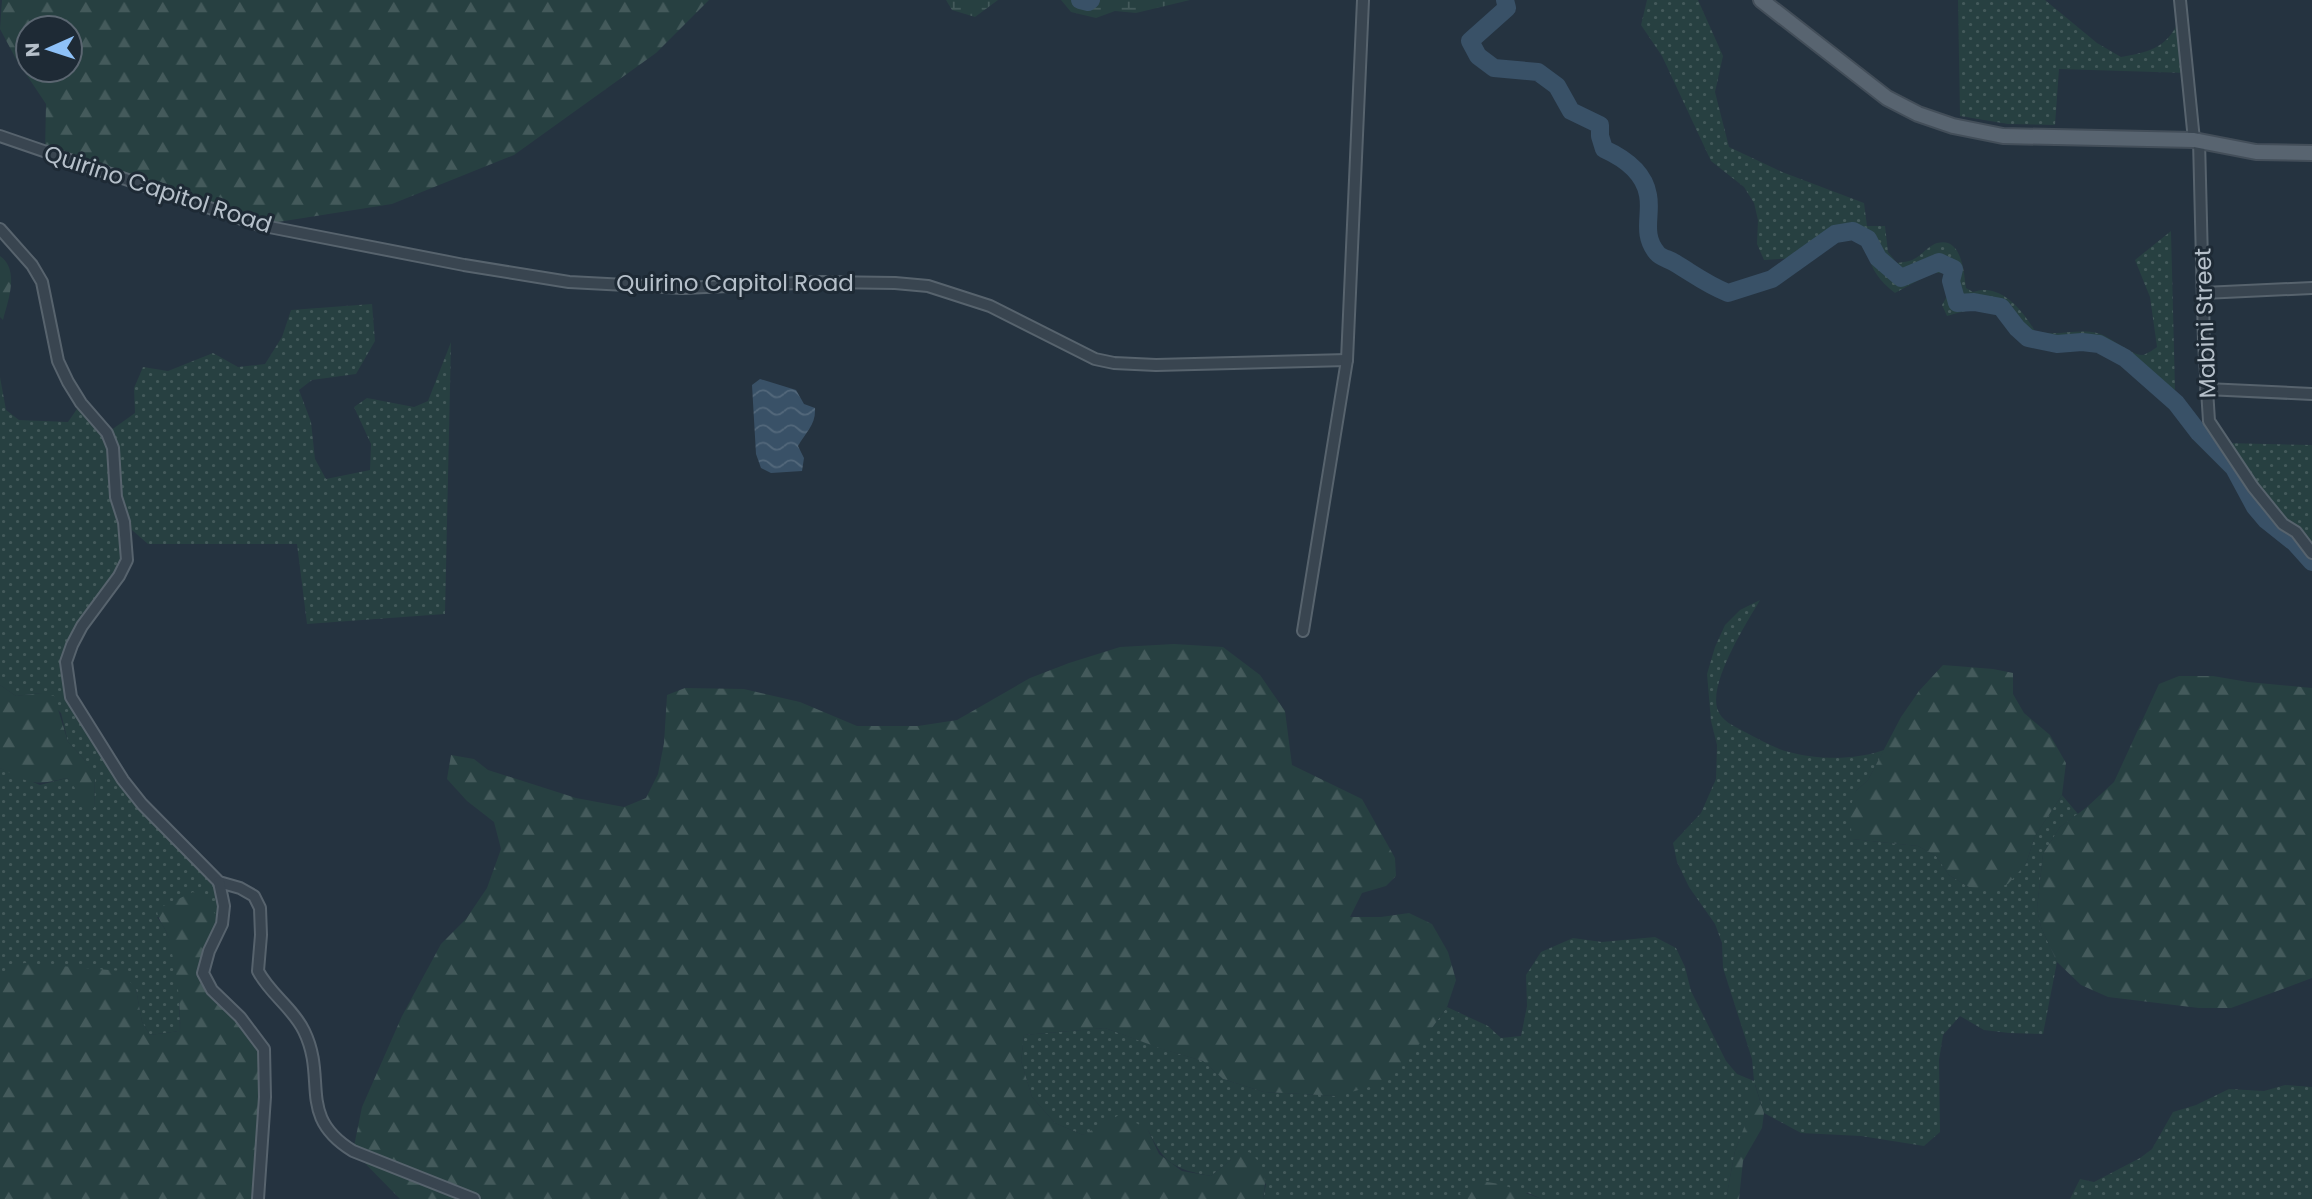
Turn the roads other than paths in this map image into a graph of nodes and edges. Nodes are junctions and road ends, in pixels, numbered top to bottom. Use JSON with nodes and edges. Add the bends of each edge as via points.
{"nodes":[{"id":1,"x":1363,"y":0,"type":"edge"},
{"id":2,"x":1761,"y":0,"type":"edge"},
{"id":3,"x":2180,"y":0,"type":"edge"},
{"id":4,"x":0,"y":136,"type":"edge"},
{"id":5,"x":2196,"y":140,"type":"junction"},
{"id":6,"x":2312,"y":153,"type":"edge"},
{"id":7,"x":0,"y":229,"type":"edge"},
{"id":8,"x":2312,"y":288,"type":"edge"},
{"id":9,"x":2203,"y":293,"type":"junction"},
{"id":10,"x":1347,"y":360,"type":"junction"},
{"id":11,"x":2206,"y":388,"type":"junction"},
{"id":12,"x":2312,"y":394,"type":"edge"},
{"id":13,"x":2312,"y":553,"type":"edge"},
{"id":14,"x":1303,"y":631,"type":"dead end"},
{"id":15,"x":219,"y":882,"type":"junction"},
{"id":16,"x":258,"y":1199,"type":"edge"},
{"id":17,"x":474,"y":1199,"type":"edge"}],
"edges":[{"from":1,"to":10,"type":"street"},
{"from":2,"to":5,"type":"main road","via":[[1887,98],[1953,126],[2003,136]]},
{"from":3,"to":5,"type":"street","name":"Mabini Street"},
{"from":4,"to":10,"type":"street","name":"Quirino Capitol Road","via":[[259,225],[464,265],[569,282],[670,287],[823,282],[928,286],[990,306],[1095,359],[1114,363]]},
{"from":5,"to":6,"type":"main road","via":[[2256,152]]},
{"from":5,"to":9,"type":"street","name":"Mabini Street"},
{"from":7,"to":15,"type":"street","via":[[42,282],[58,361],[113,448],[127,560],[72,645],[66,662],[71,697],[142,804]]},
{"from":8,"to":9,"type":"street"},
{"from":9,"to":11,"type":"street","name":"Mabini Street"},
{"from":10,"to":14,"type":"street"},
{"from":11,"to":12,"type":"street"},
{"from":11,"to":13,"type":"street","name":"Mabini Street","via":[[2209,421],[2253,487]]},
{"from":15,"to":16,"type":"street","via":[[222,924],[203,973],[212,990],[264,1049]]},
{"from":15,"to":17,"type":"street","via":[[254,896],[260,908],[258,971],[293,1013],[309,1042],[315,1063],[315,1099],[325,1128],[353,1151]]}]}
